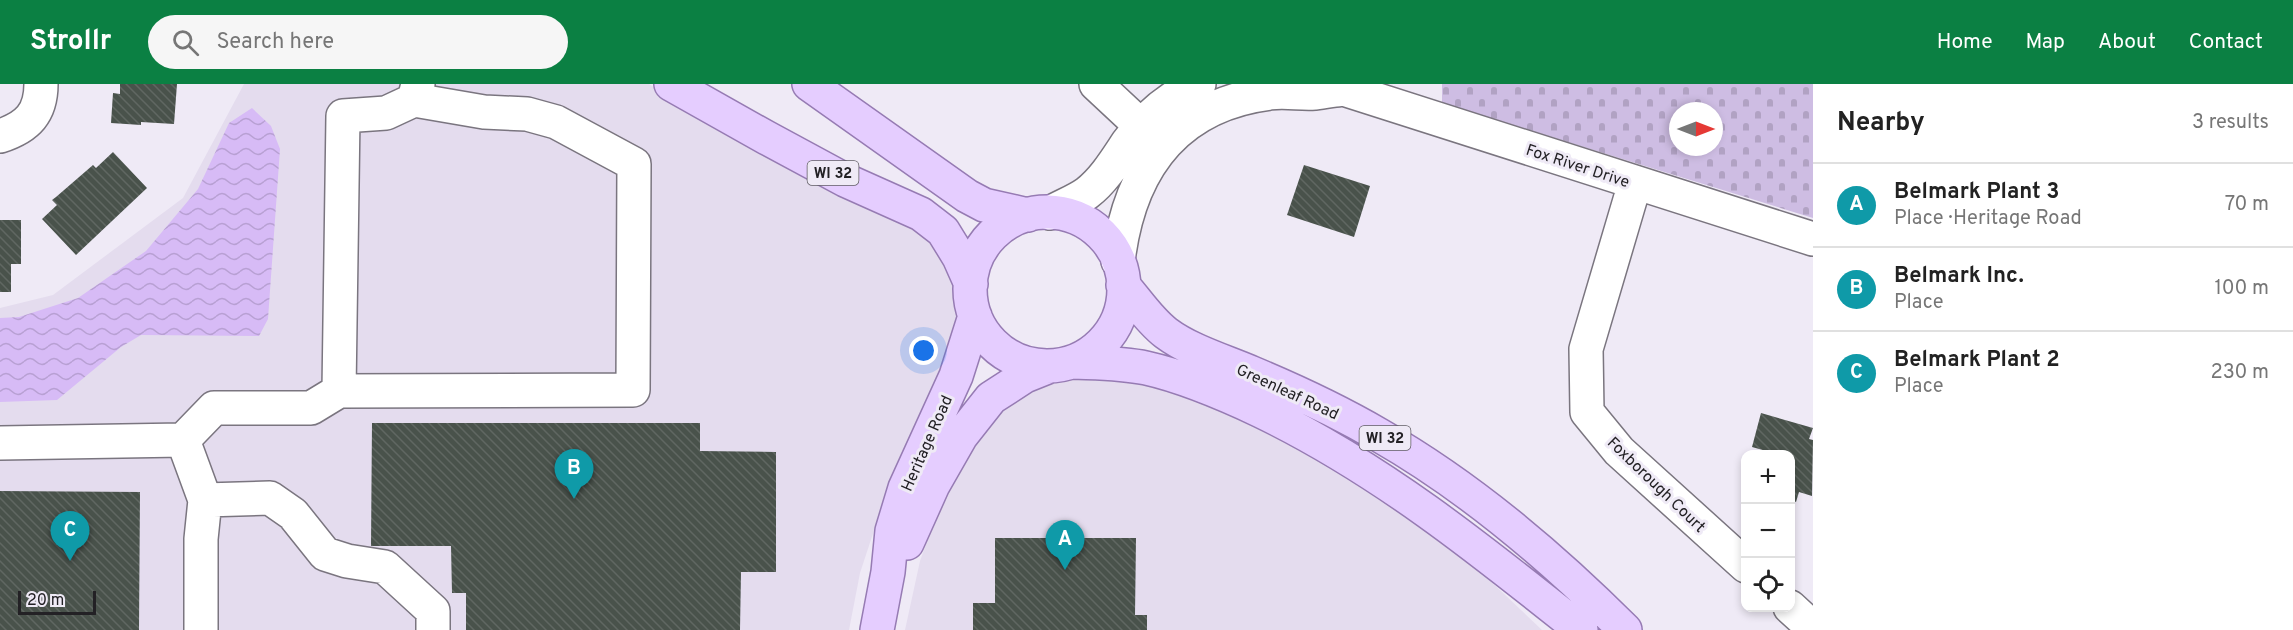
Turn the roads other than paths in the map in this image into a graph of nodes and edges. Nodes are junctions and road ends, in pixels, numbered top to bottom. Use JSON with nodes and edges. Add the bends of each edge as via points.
{"nodes":[{"id":1,"x":41,"y":84,"type":"edge"},
{"id":2,"x":671,"y":84,"type":"edge"},
{"id":3,"x":808,"y":84,"type":"edge"},
{"id":4,"x":1096,"y":84,"type":"edge"},
{"id":5,"x":1199,"y":84,"type":"edge"},
{"id":6,"x":1339,"y":86,"type":"edge"},
{"id":7,"x":416,"y":92,"type":"edge"},
{"id":8,"x":1141,"y":126,"type":"junction"},
{"id":9,"x":0,"y":136,"type":"edge"},
{"id":10,"x":1635,"y":183,"type":"junction"},
{"id":11,"x":1039,"y":214,"type":"junction"},
{"id":12,"x":1813,"y":239,"type":"edge"},
{"id":13,"x":1121,"y":273,"type":"junction"},
{"id":14,"x":970,"y":284,"type":"junction"},
{"id":15,"x":975,"y":316,"type":"junction"},
{"id":16,"x":1062,"y":364,"type":"junction"},
{"id":17,"x":339,"y":391,"type":"junction"},
{"id":18,"x":183,"y":440,"type":"junction"},
{"id":19,"x":0,"y":443,"type":"edge"},
{"id":20,"x":205,"y":500,"type":"junction"},
{"id":21,"x":1741,"y":561,"type":"edge"},
{"id":22,"x":888,"y":572,"type":"junction"},
{"id":23,"x":1795,"y":611,"type":"edge"},
{"id":24,"x":1813,"y":628,"type":"edge"},
{"id":25,"x":201,"y":630,"type":"edge"},
{"id":26,"x":433,"y":630,"type":"edge"},
{"id":27,"x":877,"y":630,"type":"edge"},
{"id":28,"x":1581,"y":630,"type":"edge"},
{"id":29,"x":1624,"y":630,"type":"edge"}],
"edges":[{"from":1,"to":9,"type":"street","via":[[37,112]]},
{"from":2,"to":14,"type":"main road","number":"WI 32","via":[[845,180],[921,214],[943,231]]},
{"from":3,"to":11,"type":"main road","number":"WI 32","via":[[967,196],[984,205]]},
{"from":4,"to":8,"type":"street"},
{"from":5,"to":8,"type":"street","via":[[1157,108]]},
{"from":6,"to":10,"type":"street","name":"Fox River Drive"},
{"from":6,"to":13,"type":"street","name":"Fox River Drive","via":[[1314,93],[1290,91],[1238,99],[1196,117],[1171,138],[1147,166],[1132,199],[1121,236]]},
{"from":7,"to":17,"type":"street","via":[[386,113],[343,116]]},
{"from":7,"to":17,"type":"street","via":[[484,112],[526,114],[556,122],[634,164],[633,390]]},
{"from":8,"to":11,"type":"street","via":[[1107,173],[1087,193]]},
{"from":10,"to":12,"type":"street","name":"Fox River Drive"},
{"from":10,"to":21,"type":"street","name":"Foxborough Court","via":[[1586,349],[1587,412],[1619,451]]},
{"from":11,"to":13,"type":"main road","number":"WI 32","via":[[1071,216],[1090,226],[1106,240]]},
{"from":11,"to":14,"type":"main road","via":[[1009,223],[985,244]]},
{"from":13,"to":16,"type":"main road","via":[[1121,309],[1111,331],[1095,350]]},
{"from":13,"to":29,"type":"main road","name":"Greenleaf Road","number":"WI 32","via":[[1150,319],[1167,334],[1293,390],[1379,435],[1444,476],[1524,535]]},
{"from":14,"to":15,"type":"main road","number":"WI 32"},
{"from":15,"to":16,"type":"main road","number":"WI 32","via":[[986,336],[1004,353],[1026,363]]},
{"from":15,"to":22,"type":"main road","name":"Heritage Road","via":[[956,376],[905,488],[892,531]]},
{"from":16,"to":22,"type":"main road","name":"Heritage Road","via":[[1025,376],[991,398],[967,428],[933,485],[906,545]]},
{"from":16,"to":28,"type":"main road","name":"Greenleaf Road","number":"WI 32","via":[[1145,368],[1228,396],[1286,423],[1406,495]]},
{"from":17,"to":18,"type":"street","via":[[311,408],[214,408]]},
{"from":18,"to":19,"type":"street"},
{"from":18,"to":20,"type":"street"},
{"from":20,"to":25,"type":"street"},
{"from":20,"to":26,"type":"street","via":[[270,498],[293,514],[325,554],[385,567],[433,611]]},
{"from":22,"to":27,"type":"main road","name":"Heritage Road"},
{"from":23,"to":24,"type":"street"}]}
